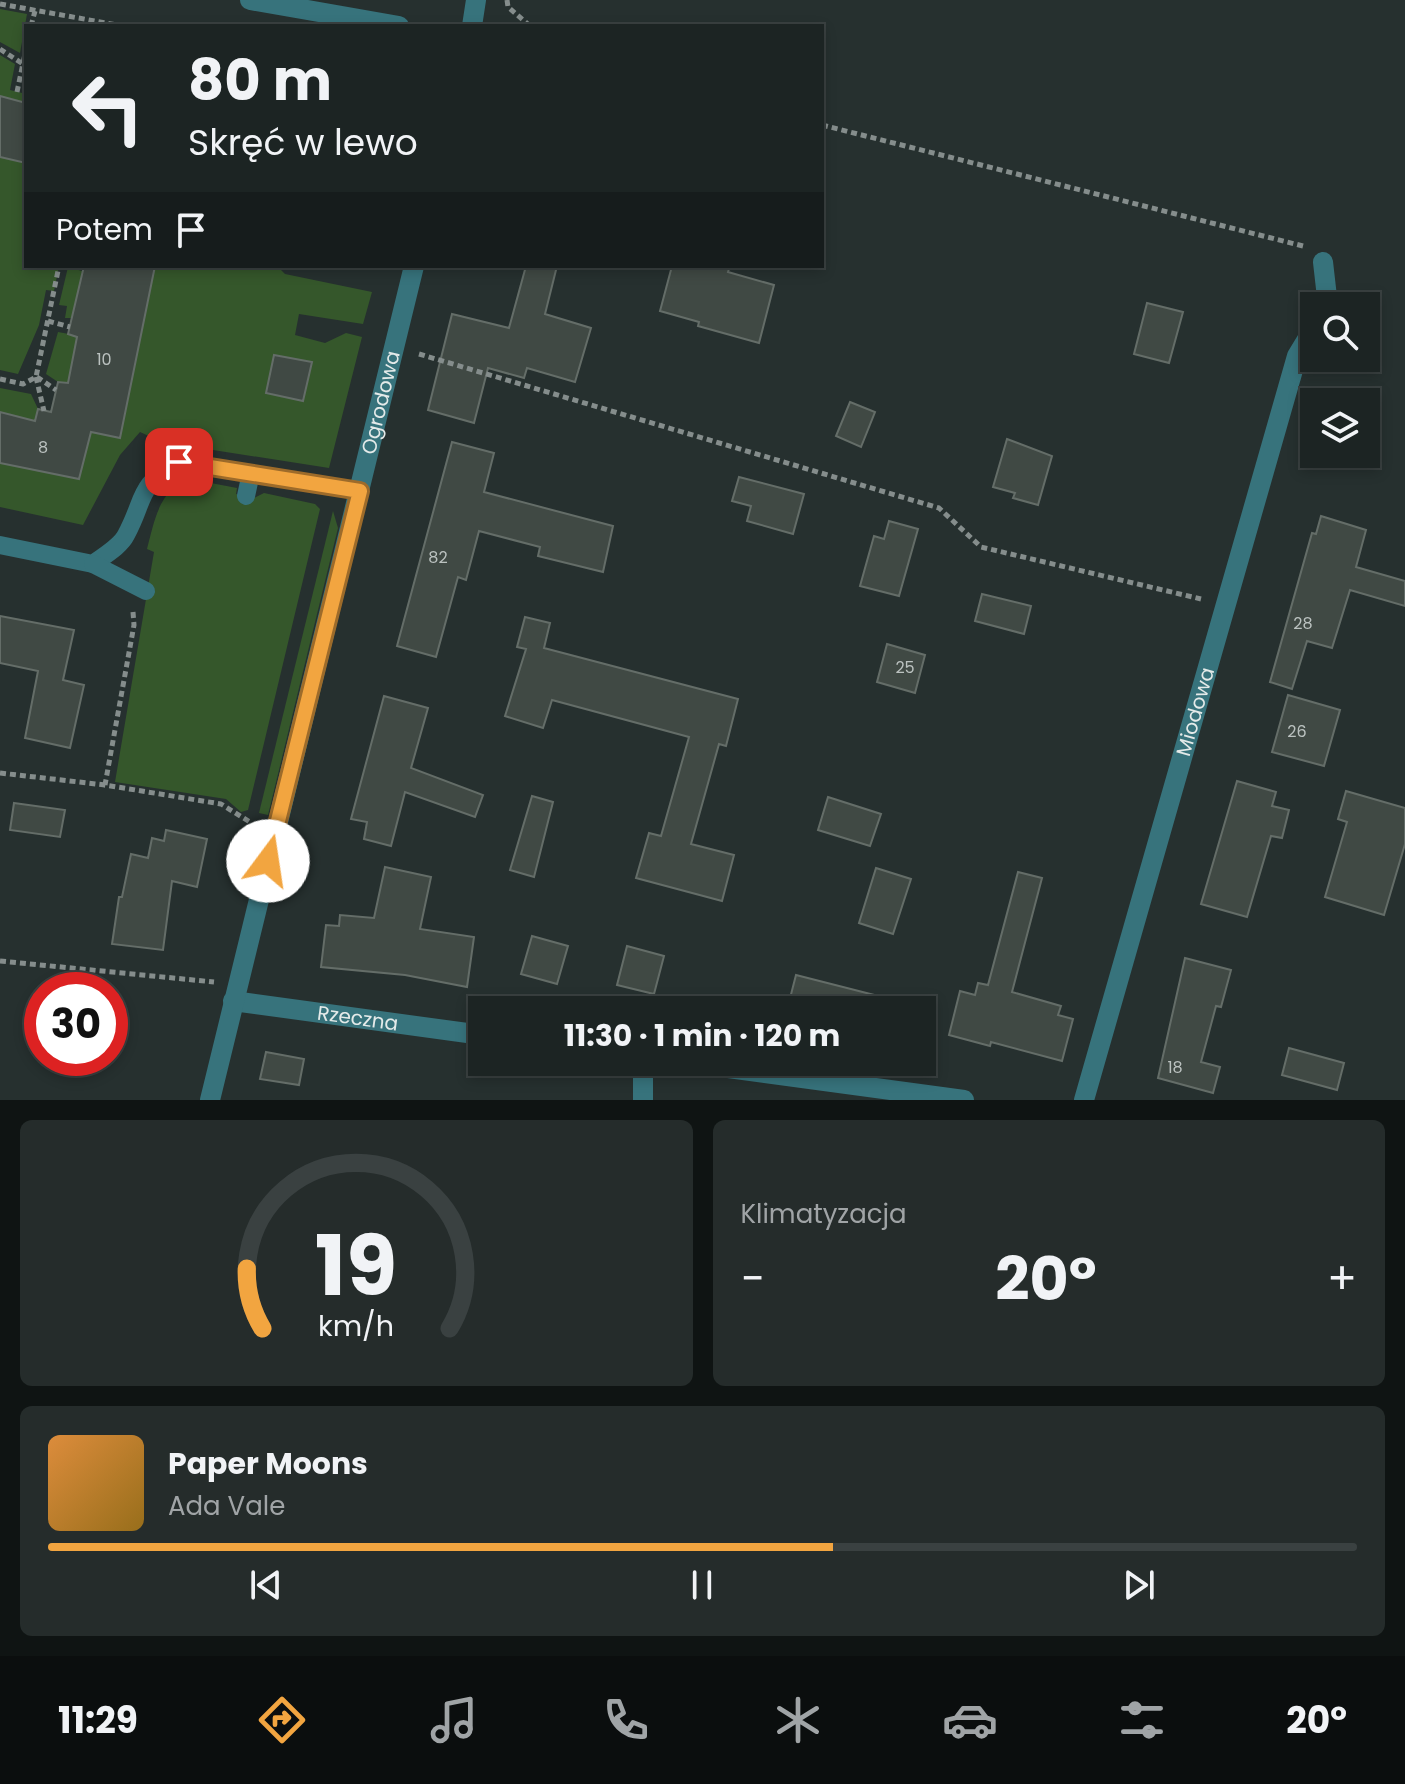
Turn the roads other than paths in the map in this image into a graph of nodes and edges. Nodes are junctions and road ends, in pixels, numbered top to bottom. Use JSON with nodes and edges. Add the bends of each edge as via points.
{"nodes":[{"id":1,"x":250,"y":0,"type":"edge"},
{"id":2,"x":476,"y":0,"type":"edge"},
{"id":3,"x":388,"y":24,"type":"edge"},
{"id":4,"x":472,"y":24,"type":"edge"},
{"id":5,"x":1323,"y":262,"type":"road end"},
{"id":6,"x":414,"y":268,"type":"edge"},
{"id":7,"x":1326,"y":292,"type":"edge"},
{"id":8,"x":1300,"y":351,"type":"edge"},
{"id":9,"x":251,"y":473,"type":"junction"},
{"id":10,"x":360,"y":491,"type":"junction"},
{"id":11,"x":246,"y":496,"type":"dead end"},
{"id":12,"x":0,"y":545,"type":"edge"},
{"id":13,"x":93,"y":564,"type":"junction"},
{"id":14,"x":141,"y":588,"type":"road end"},
{"id":15,"x":235,"y":992,"type":"junction"},
{"id":16,"x":468,"y":1033,"type":"edge"},
{"id":17,"x":643,"y":1076,"type":"edge"},
{"id":18,"x":787,"y":1076,"type":"edge"},
{"id":19,"x":210,"y":1100,"type":"edge"},
{"id":20,"x":643,"y":1100,"type":"edge"},
{"id":21,"x":964,"y":1100,"type":"edge"},
{"id":22,"x":1084,"y":1100,"type":"edge"}],
"edges":[{"from":1,"to":3,"type":"street"},
{"from":2,"to":4,"type":"street"},
{"from":5,"to":7,"type":"street"},
{"from":6,"to":10,"type":"street","name":"Ogrodowa"},
{"from":8,"to":22,"type":"street","name":"Miodowa"},
{"from":9,"to":10,"type":"lane"},
{"from":9,"to":11,"type":"lane"},
{"from":9,"to":13,"type":"lane","via":[[179,462],[159,473],[142,491],[125,538]]},
{"from":10,"to":15,"type":"street","name":"Ogrodowa"},
{"from":12,"to":13,"type":"lane"},
{"from":13,"to":14,"type":"lane"},
{"from":15,"to":16,"type":"street","name":"Rzeczna"},
{"from":15,"to":19,"type":"street","name":"Ogrodowa"},
{"from":17,"to":20,"type":"street"},
{"from":18,"to":21,"type":"street"}]}
